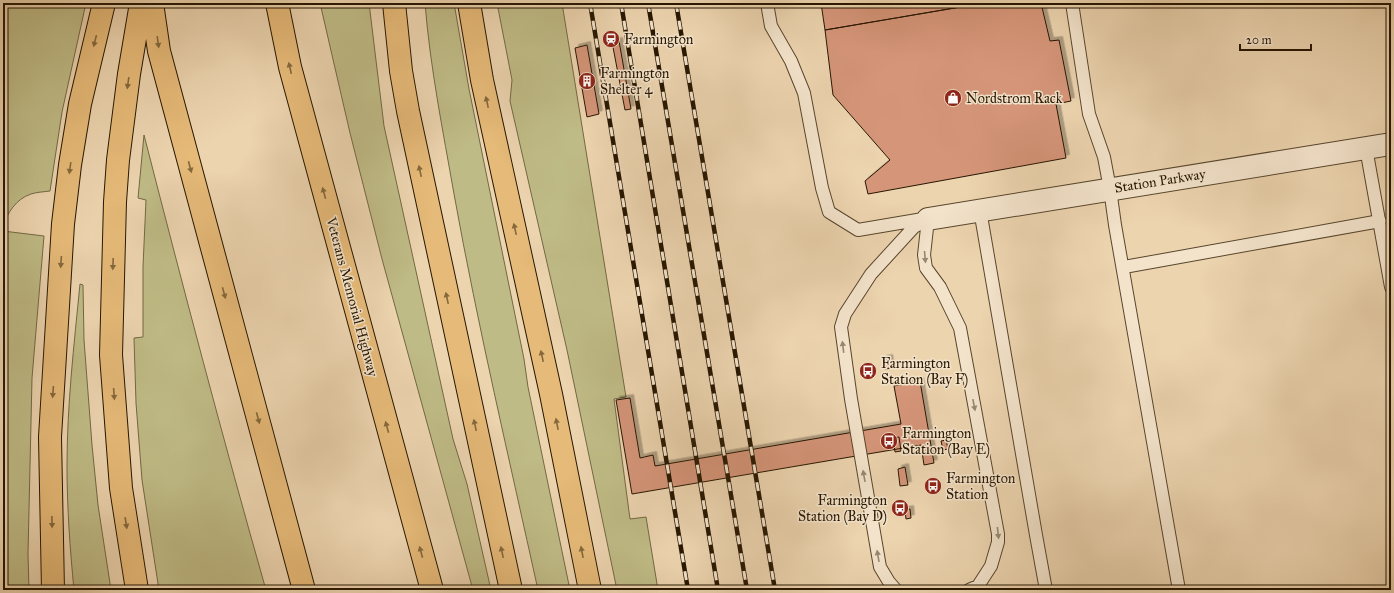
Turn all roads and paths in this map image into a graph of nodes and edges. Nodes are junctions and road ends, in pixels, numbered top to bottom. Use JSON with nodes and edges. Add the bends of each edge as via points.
{"nodes":[{"id":1,"x":104,"y":3,"type":"edge"},
{"id":2,"x":141,"y":3,"type":"edge"},
{"id":3,"x":152,"y":3,"type":"edge"},
{"id":4,"x":277,"y":3,"type":"edge"},
{"id":5,"x":394,"y":3,"type":"edge"},
{"id":6,"x":469,"y":3,"type":"edge"},
{"id":7,"x":767,"y":3,"type":"edge"},
{"id":8,"x":1072,"y":3,"type":"edge"},
{"id":9,"x":1391,"y":144,"type":"edge"},
{"id":10,"x":1366,"y":148,"type":"junction"},
{"id":11,"x":1110,"y":189,"type":"junction"},
{"id":12,"x":980,"y":210,"type":"junction"},
{"id":13,"x":928,"y":219,"type":"junction"},
{"id":14,"x":1380,"y":221,"type":"junction"},
{"id":15,"x":1124,"y":268,"type":"junction"},
{"id":16,"x":1391,"y":287,"type":"edge"},
{"id":17,"x":53,"y":590,"type":"edge"},
{"id":18,"x":137,"y":590,"type":"edge"},
{"id":19,"x":304,"y":590,"type":"edge"},
{"id":20,"x":432,"y":590,"type":"edge"},
{"id":21,"x":511,"y":590,"type":"edge"},
{"id":22,"x":590,"y":590,"type":"edge"},
{"id":23,"x":896,"y":590,"type":"edge"},
{"id":24,"x":968,"y":590,"type":"edge"},
{"id":25,"x":1046,"y":590,"type":"edge"},
{"id":26,"x":1178,"y":590,"type":"edge"}],
"edges":[{"from":1,"to":17,"type":"highway","one_way":true,"via":[[80,104],[63,224],[50,437]]},
{"from":2,"to":18,"type":"highway","one_way":true,"via":[[118,160],[111,355],[121,488]]},
{"from":3,"to":19,"type":"highway","one_way":true,"via":[[159,51]]},
{"from":20,"to":4,"type":"highway","name":"Veterans Memorial Highway","one_way":true,"via":[[290,67]]},
{"from":21,"to":5,"type":"highway","one_way":true,"via":[[408,111]]},
{"from":22,"to":6,"type":"highway","one_way":true,"via":[[551,394],[482,80]]},
{"from":7,"to":13,"type":"lane","via":[[771,26],[791,61],[804,93],[829,212],[858,230]]},
{"from":8,"to":11,"type":"lane","via":[[1089,114],[1104,157]]},
{"from":9,"to":10,"type":"street","name":"Station Parkway"},
{"from":10,"to":11,"type":"street","name":"Station Parkway"},
{"from":10,"to":14,"type":"lane"},
{"from":11,"to":12,"type":"street","name":"Station Parkway"},
{"from":11,"to":15,"type":"lane"},
{"from":12,"to":13,"type":"street","name":"Station Parkway"},
{"from":12,"to":25,"type":"lane"},
{"from":23,"to":13,"type":"lane","one_way":true,"via":[[888,582],[880,566],[841,327],[845,314],[871,274],[914,228]]},
{"from":13,"to":24,"type":"lane","one_way":true,"via":[[924,255],[926,268],[940,287],[960,328],[998,534],[991,566],[978,586]]},
{"from":14,"to":15,"type":"lane"},
{"from":14,"to":16,"type":"lane"},
{"from":15,"to":26,"type":"lane"}]}
